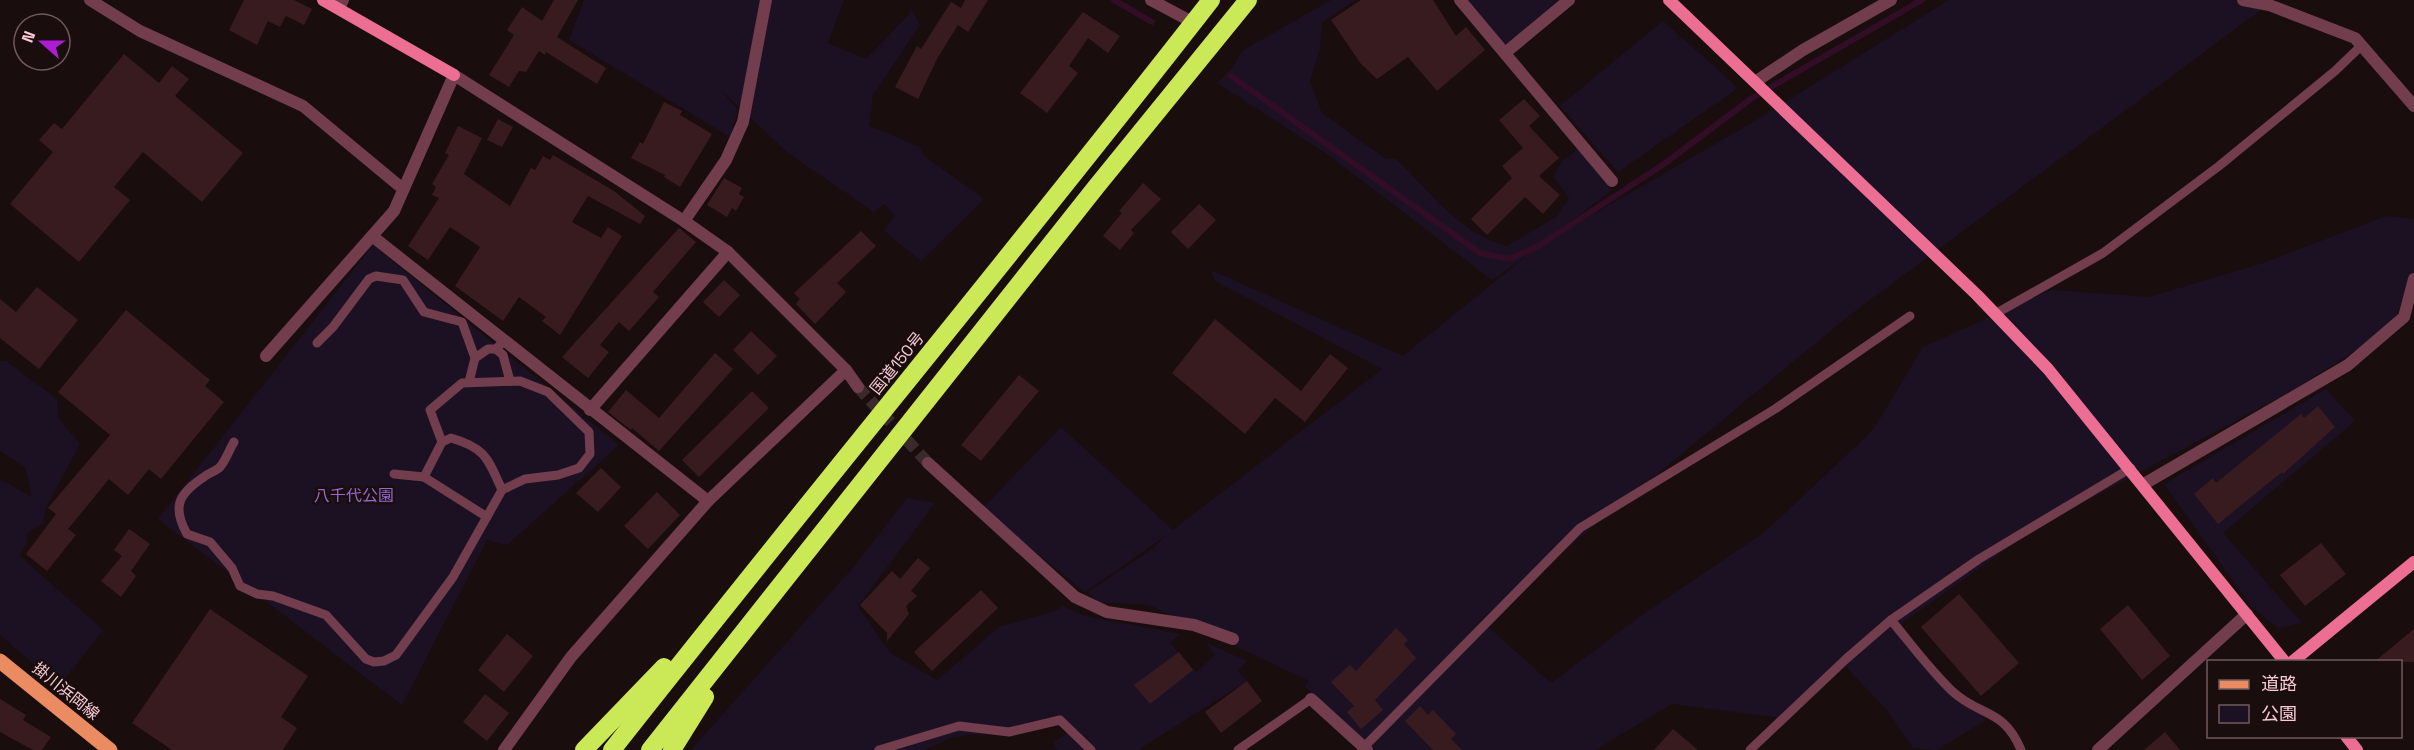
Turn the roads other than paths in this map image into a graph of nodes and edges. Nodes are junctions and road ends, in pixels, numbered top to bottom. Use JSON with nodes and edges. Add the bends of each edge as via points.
{"nodes":[{"id":1,"x":90,"y":0,"type":"edge"},
{"id":2,"x":323,"y":0,"type":"edge"},
{"id":3,"x":766,"y":0,"type":"edge"},
{"id":4,"x":1151,"y":0,"type":"edge"},
{"id":5,"x":1212,"y":0,"type":"edge"},
{"id":6,"x":1248,"y":0,"type":"edge"},
{"id":7,"x":1460,"y":0,"type":"edge"},
{"id":8,"x":1569,"y":0,"type":"edge"},
{"id":9,"x":1669,"y":0,"type":"edge"},
{"id":10,"x":1891,"y":0,"type":"edge"},
{"id":11,"x":2243,"y":0,"type":"edge"},
{"id":12,"x":341,"y":4,"type":"edge"},
{"id":13,"x":1194,"y":23,"type":"junction"},
{"id":14,"x":2362,"y":45,"type":"junction"},
{"id":15,"x":1505,"y":53,"type":"junction"},
{"id":16,"x":454,"y":75,"type":"junction"},
{"id":17,"x":1755,"y":83,"type":"junction"},
{"id":18,"x":2414,"y":106,"type":"edge"},
{"id":19,"x":1612,"y":181,"type":"dead end"},
{"id":20,"x":403,"y":189,"type":"junction"},
{"id":21,"x":684,"y":221,"type":"junction"},
{"id":22,"x":372,"y":236,"type":"junction"},
{"id":23,"x":728,"y":252,"type":"junction"},
{"id":24,"x":2414,"y":279,"type":"edge"},
{"id":25,"x":1995,"y":314,"type":"junction"},
{"id":26,"x":1910,"y":316,"type":"dead end"},
{"id":27,"x":317,"y":344,"type":"dead end"},
{"id":28,"x":500,"y":345,"type":"junction"},
{"id":29,"x":266,"y":356,"type":"dead end"},
{"id":30,"x":475,"y":358,"type":"junction"},
{"id":31,"x":846,"y":370,"type":"junction"},
{"id":32,"x":510,"y":381,"type":"junction"},
{"id":33,"x":468,"y":382,"type":"junction"},
{"id":34,"x":858,"y":387,"type":"tunnel mouth"},
{"id":35,"x":590,"y":410,"type":"junction"},
{"id":36,"x":234,"y":442,"type":"dead end"},
{"id":37,"x":442,"y":442,"type":"junction"},
{"id":38,"x":928,"y":463,"type":"tunnel mouth"},
{"id":39,"x":2131,"y":468,"type":"junction"},
{"id":40,"x":394,"y":474,"type":"dead end"},
{"id":41,"x":424,"y":477,"type":"junction"},
{"id":42,"x":2144,"y":484,"type":"junction"},
{"id":43,"x":502,"y":490,"type":"junction"},
{"id":44,"x":708,"y":501,"type":"junction"},
{"id":45,"x":487,"y":517,"type":"junction"},
{"id":46,"x":2414,"y":562,"type":"edge"},
{"id":47,"x":735,"y":594,"type":"junction"},
{"id":48,"x":2247,"y":614,"type":"junction"},
{"id":49,"x":755,"y":620,"type":"junction"},
{"id":50,"x":1891,"y":620,"type":"junction"},
{"id":51,"x":1233,"y":639,"type":"dead end"},
{"id":52,"x":2283,"y":660,"type":"edge"},
{"id":53,"x":2294,"y":660,"type":"edge"},
{"id":54,"x":0,"y":661,"type":"edge"},
{"id":55,"x":1311,"y":699,"type":"joint"},
{"id":56,"x":2348,"y":738,"type":"edge"},
{"id":57,"x":1366,"y":748,"type":"edge"},
{"id":58,"x":110,"y":750,"type":"edge"},
{"id":59,"x":504,"y":750,"type":"edge"},
{"id":60,"x":585,"y":750,"type":"edge"},
{"id":61,"x":612,"y":750,"type":"edge"},
{"id":62,"x":650,"y":750,"type":"edge"},
{"id":63,"x":672,"y":750,"type":"edge"},
{"id":64,"x":879,"y":750,"type":"edge"},
{"id":65,"x":1090,"y":750,"type":"edge"},
{"id":66,"x":1238,"y":750,"type":"edge"},
{"id":67,"x":1750,"y":750,"type":"edge"},
{"id":68,"x":2021,"y":750,"type":"edge"},
{"id":69,"x":2098,"y":750,"type":"edge"},
{"id":70,"x":2357,"y":750,"type":"edge"}],
"edges":[{"from":1,"to":20,"type":"street","via":[[140,31],[303,106]]},
{"from":2,"to":12,"type":"street"},
{"from":3,"to":21,"type":"street","via":[[742,122],[726,160]]},
{"from":4,"to":13,"type":"street"},
{"from":5,"to":13,"type":"highway","name":"国道150号"},
{"from":6,"to":49,"type":"highway"},
{"from":7,"to":15,"type":"street"},
{"from":8,"to":15,"type":"street"},
{"from":9,"to":17,"type":"street"},
{"from":10,"to":17,"type":"street","via":[[1803,50]]},
{"from":11,"to":14,"type":"street","via":[[2269,5],[2344,33]]},
{"from":12,"to":16,"type":"street"},
{"from":13,"to":47,"type":"highway","name":"国道150号"},
{"from":14,"to":18,"type":"street"},
{"from":14,"to":25,"type":"lane","via":[[2219,166],[2103,253]]},
{"from":15,"to":19,"type":"street"},
{"from":16,"to":20,"type":"street"},
{"from":16,"to":21,"type":"street"},
{"from":17,"to":25,"type":"street"},
{"from":20,"to":22,"type":"street","via":[[394,211]]},
{"from":21,"to":23,"type":"street"},
{"from":22,"to":28,"type":"street"},
{"from":22,"to":29,"type":"street"},
{"from":23,"to":31,"type":"street"},
{"from":23,"to":35,"type":"street"},
{"from":24,"to":42,"type":"street","via":[[2404,317],[2348,365]]},
{"from":25,"to":39,"type":"street","via":[[2048,369]]},
{"from":26,"to":57,"type":"lane","via":[[1775,409],[1580,528]]},
{"from":27,"to":30,"type":"lane","via":[[369,279],[376,276],[403,280],[424,312],[462,322]]},
{"from":28,"to":30,"type":"lane"},
{"from":28,"to":32,"type":"lane"},
{"from":28,"to":35,"type":"street"},
{"from":30,"to":33,"type":"lane"},
{"from":31,"to":34,"type":"street"},
{"from":31,"to":44,"type":"street"},
{"from":32,"to":33,"type":"lane"},
{"from":32,"to":43,"type":"lane","via":[[548,392],[590,432],[590,454],[579,468],[525,479]]},
{"from":33,"to":37,"type":"lane","via":[[430,410]]},
{"from":35,"to":44,"type":"street"},
{"from":36,"to":45,"type":"lane","via":[[219,468],[203,477],[178,506],[178,518],[187,534],[210,542],[232,568],[240,586],[326,615],[352,646],[374,662],[396,655],[466,559]]},
{"from":37,"to":41,"type":"lane"},
{"from":37,"to":43,"type":"lane","via":[[451,438],[473,444],[488,459]]},
{"from":38,"to":51,"type":"street","via":[[1075,597],[1107,612],[1194,625]]},
{"from":39,"to":42,"type":"street"},
{"from":39,"to":50,"type":"lane","via":[[1979,559]]},
{"from":40,"to":41,"type":"lane"},
{"from":41,"to":45,"type":"lane"},
{"from":42,"to":48,"type":"street"},
{"from":43,"to":45,"type":"lane"},
{"from":44,"to":59,"type":"street","via":[[571,657]]},
{"from":46,"to":53,"type":"street"},
{"from":47,"to":60,"type":"highway"},
{"from":47,"to":61,"type":"highway","name":"国道150号"},
{"from":48,"to":52,"type":"street"},
{"from":48,"to":69,"type":"street"},
{"from":49,"to":62,"type":"highway"},
{"from":49,"to":63,"type":"highway"},
{"from":50,"to":67,"type":"lane"},
{"from":50,"to":68,"type":"lane","via":[[1954,693],[1997,717],[2013,731]]},
{"from":54,"to":58,"type":"main road","name":"掛川浜岡線"},
{"from":55,"to":57,"type":"street"},
{"from":55,"to":66,"type":"lane"},
{"from":56,"to":70,"type":"street"},
{"from":64,"to":65,"type":"lane","via":[[959,726],[1009,732],[1060,720]]}]}
